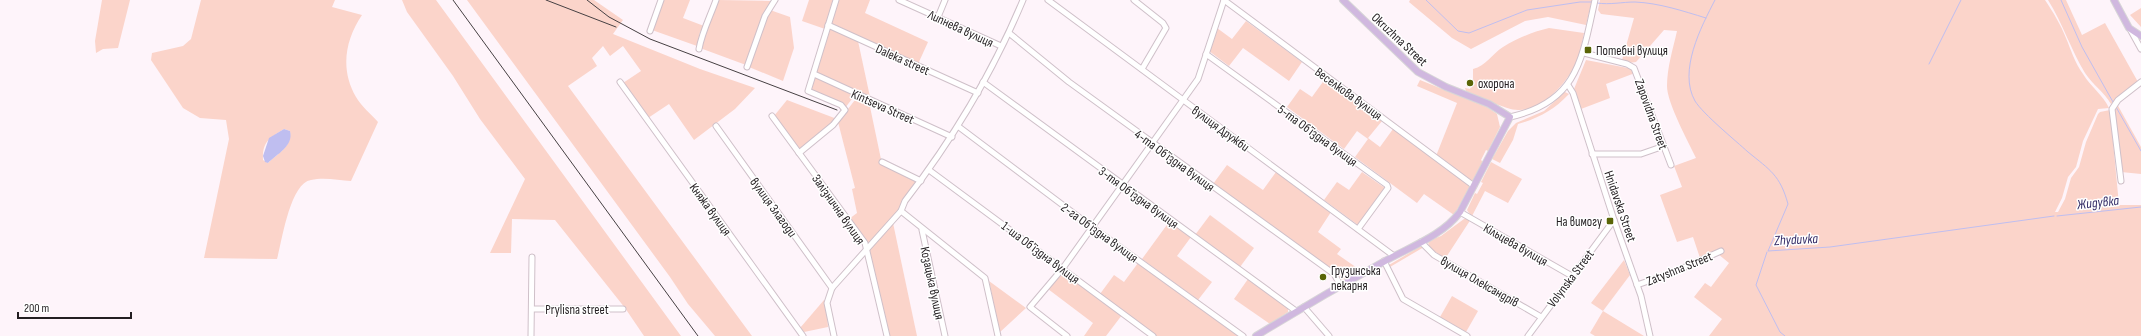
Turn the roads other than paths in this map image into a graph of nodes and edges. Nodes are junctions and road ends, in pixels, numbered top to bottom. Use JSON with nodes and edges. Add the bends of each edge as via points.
{"nodes":[{"id":1,"x":661,"y":0,"type":"edge"},
{"id":2,"x":716,"y":0,"type":"edge"},
{"id":3,"x":775,"y":0,"type":"edge"},
{"id":4,"x":836,"y":0,"type":"edge"},
{"id":5,"x":899,"y":0,"type":"edge"},
{"id":6,"x":945,"y":0,"type":"edge"},
{"id":7,"x":1048,"y":0,"type":"edge"},
{"id":8,"x":1134,"y":0,"type":"edge"},
{"id":9,"x":1224,"y":0,"type":"edge"},
{"id":10,"x":1343,"y":0,"type":"edge"},
{"id":11,"x":1595,"y":0,"type":"edge"},
{"id":12,"x":2114,"y":0,"type":"edge"},
{"id":13,"x":1022,"y":2,"type":"edge"},
{"id":14,"x":938,"y":17,"type":"junction"},
{"id":15,"x":828,"y":25,"type":"junction"},
{"id":16,"x":2129,"y":28,"type":"junction"},
{"id":17,"x":650,"y":31,"type":"dead end"},
{"id":18,"x":1009,"y":33,"type":"junction"},
{"id":19,"x":2141,"y":36,"type":"edge"},
{"id":20,"x":1001,"y":46,"type":"junction"},
{"id":21,"x":699,"y":48,"type":"dead end"},
{"id":22,"x":2141,"y":49,"type":"edge"},
{"id":23,"x":1584,"y":53,"type":"junction"},
{"id":24,"x":1206,"y":54,"type":"junction"},
{"id":25,"x":747,"y":68,"type":"dead end"},
{"id":26,"x":1142,"y":69,"type":"junction"},
{"id":27,"x":814,"y":74,"type":"junction"},
{"id":28,"x":620,"y":82,"type":"dead end"},
{"id":29,"x":983,"y":82,"type":"junction"},
{"id":30,"x":2141,"y":82,"type":"edge"},
{"id":31,"x":1568,"y":85,"type":"junction"},
{"id":32,"x":978,"y":93,"type":"junction"},
{"id":33,"x":1184,"y":100,"type":"junction"},
{"id":34,"x":772,"y":116,"type":"dead end"},
{"id":35,"x":1510,"y":117,"type":"junction"},
{"id":36,"x":716,"y":126,"type":"dead end"},
{"id":37,"x":958,"y":126,"type":"junction"},
{"id":38,"x":952,"y":137,"type":"junction"},
{"id":39,"x":1152,"y":143,"type":"junction"},
{"id":40,"x":1664,"y":146,"type":"junction"},
{"id":41,"x":799,"y":153,"type":"junction"},
{"id":42,"x":1592,"y":154,"type":"junction"},
{"id":43,"x":882,"y":162,"type":"dead end"},
{"id":44,"x":1672,"y":164,"type":"dead end"},
{"id":45,"x":929,"y":170,"type":"junction"},
{"id":46,"x":921,"y":181,"type":"junction"},
{"id":47,"x":2121,"y":181,"type":"dead end"},
{"id":48,"x":1123,"y":185,"type":"junction"},
{"id":49,"x":1474,"y":186,"type":"junction"},
{"id":50,"x":901,"y":211,"type":"junction"},
{"id":51,"x":1460,"y":212,"type":"junction"},
{"id":52,"x":1614,"y":220,"type":"junction"},
{"id":53,"x":1092,"y":227,"type":"junction"},
{"id":54,"x":922,"y":229,"type":"junction"},
{"id":55,"x":1358,"y":229,"type":"junction"},
{"id":56,"x":1421,"y":242,"type":"junction"},
{"id":57,"x":867,"y":249,"type":"junction"},
{"id":58,"x":1721,"y":251,"type":"dead end"},
{"id":59,"x":1394,"y":256,"type":"junction"},
{"id":60,"x":532,"y":257,"type":"dead end"},
{"id":61,"x":1384,"y":261,"type":"junction"},
{"id":62,"x":1063,"y":268,"type":"junction"},
{"id":63,"x":1572,"y":276,"type":"junction"},
{"id":64,"x":1637,"y":285,"type":"junction"},
{"id":65,"x":1341,"y":286,"type":"junction"},
{"id":66,"x":832,"y":288,"type":"junction"},
{"id":67,"x":1304,"y":307,"type":"junction"},
{"id":68,"x":532,"y":308,"type":"junction"},
{"id":69,"x":623,"y":309,"type":"dead end"},
{"id":70,"x":1296,"y":311,"type":"junction"},
{"id":71,"x":1541,"y":317,"type":"junction"},
{"id":72,"x":531,"y":336,"type":"edge"},
{"id":73,"x":803,"y":336,"type":"edge"},
{"id":74,"x":834,"y":336,"type":"edge"},
{"id":75,"x":887,"y":336,"type":"edge"},
{"id":76,"x":945,"y":336,"type":"edge"},
{"id":77,"x":998,"y":336,"type":"edge"},
{"id":78,"x":1067,"y":336,"type":"edge"},
{"id":79,"x":1153,"y":336,"type":"edge"},
{"id":80,"x":1243,"y":336,"type":"edge"},
{"id":81,"x":1256,"y":336,"type":"edge"},
{"id":82,"x":1329,"y":336,"type":"edge"},
{"id":83,"x":1467,"y":336,"type":"edge"},
{"id":84,"x":1528,"y":336,"type":"edge"},
{"id":85,"x":1650,"y":336,"type":"edge"}],
"edges":[{"from":1,"to":17,"type":"street"},
{"from":2,"to":21,"type":"street","via":[[702,33]]},
{"from":3,"to":25,"type":"street","via":[[765,16]]},
{"from":4,"to":15,"type":"street"},
{"from":5,"to":14,"type":"street","name":"Липнева вулиця"},
{"from":6,"to":14,"type":"street"},
{"from":7,"to":26,"type":"street","name":"вулиця Дружби"},
{"from":8,"to":26,"type":"street","via":[[1163,22],[1166,28]]},
{"from":9,"to":24,"type":"street"},
{"from":9,"to":49,"type":"street","name":"Веселкова вулиця"},
{"from":10,"to":35,"type":"main road","name":"Okruzhna Street","via":[[1421,75],[1489,104]]},
{"from":11,"to":23,"type":"street"},
{"from":12,"to":16,"type":"main road"},
{"from":13,"to":18,"type":"street"},
{"from":14,"to":20,"type":"street","name":"Липнева вулиця"},
{"from":15,"to":27,"type":"street"},
{"from":15,"to":32,"type":"street","name":"Daleka street"},
{"from":16,"to":19,"type":"main road"},
{"from":16,"to":22,"type":"street"},
{"from":18,"to":20,"type":"street"},
{"from":18,"to":39,"type":"street","name":"4-та Обʼїздна вулиця","via":[[1069,82]]},
{"from":20,"to":29,"type":"street"},
{"from":23,"to":31,"type":"street"},
{"from":23,"to":40,"type":"street","name":"Zapovidna Street","via":[[1634,68]]},
{"from":24,"to":33,"type":"street","via":[[1198,79]]},
{"from":24,"to":55,"type":"street","name":"5-та Обʼїздна вулиця","via":[[1387,185],[1388,188]]},
{"from":26,"to":33,"type":"street","name":"вулиця Дружби"},
{"from":27,"to":38,"type":"street","name":"Kintseva Street"},
{"from":27,"to":41,"type":"street","via":[[808,91],[841,105],[845,110],[834,125]]},
{"from":28,"to":73,"type":"street","name":"Княжа вулиця"},
{"from":29,"to":32,"type":"street"},
{"from":29,"to":48,"type":"street","name":"3-тя Обʼїздна вулиця"},
{"from":30,"to":47,"type":"street","via":[[2118,100],[2112,109]]},
{"from":31,"to":35,"type":"street","via":[[1548,102],[1532,111]]},
{"from":31,"to":42,"type":"street","name":"Hnidavska Street","via":[[1573,93]]},
{"from":32,"to":37,"type":"street"},
{"from":33,"to":39,"type":"street"},
{"from":33,"to":55,"type":"street","name":"вулиця Дружби"},
{"from":34,"to":41,"type":"street","name":"Залізнична вулиця"},
{"from":35,"to":49,"type":"main road"},
{"from":36,"to":66,"type":"street","name":"вулиця Злагоди"},
{"from":37,"to":38,"type":"street"},
{"from":37,"to":53,"type":"street","name":"2-га Обʼїздна вулиця"},
{"from":38,"to":45,"type":"street"},
{"from":39,"to":48,"type":"street"},
{"from":39,"to":65,"type":"street","name":"4-та Обʼїздна вулиця","via":[[1334,274]]},
{"from":40,"to":42,"type":"street","via":[[1640,154]]},
{"from":40,"to":44,"type":"street","name":"Zapovidna Street"},
{"from":41,"to":57,"type":"street","name":"Залізнична вулиця"},
{"from":42,"to":52,"type":"street","name":"Hnidavska Street"},
{"from":43,"to":46,"type":"street"},
{"from":45,"to":46,"type":"street"},
{"from":45,"to":62,"type":"street","name":"1-ша Обʼїздна вулиця"},
{"from":46,"to":50,"type":"street","via":[[905,201]]},
{"from":48,"to":53,"type":"street"},
{"from":48,"to":70,"type":"street","name":"3-тя Обʼїздна вулиця"},
{"from":49,"to":51,"type":"main road"},
{"from":50,"to":54,"type":"street"},
{"from":50,"to":57,"type":"street"},
{"from":51,"to":56,"type":"main road","via":[[1454,220]]},
{"from":51,"to":63,"type":"street","name":"Кільцева вулиця"},
{"from":52,"to":63,"type":"street","name":"Volynska Street"},
{"from":52,"to":64,"type":"street","name":"Hnidavska Street"},
{"from":53,"to":62,"type":"street"},
{"from":53,"to":80,"type":"street","name":"2-га Обʼїздна вулиця"},
{"from":54,"to":76,"type":"street","name":"Козацька вулиця"},
{"from":54,"to":77,"type":"street","via":[[985,278]]},
{"from":55,"to":59,"type":"street","name":"вулиця Дружби"},
{"from":56,"to":59,"type":"main road"},
{"from":56,"to":71,"type":"street","name":"вулиця Олександрів","via":[[1434,255]]},
{"from":57,"to":66,"type":"street"},
{"from":57,"to":75,"type":"street","name":"Залізнична вулиця"},
{"from":58,"to":64,"type":"street","name":"Zatyshna Street"},
{"from":59,"to":61,"type":"main road"},
{"from":60,"to":68,"type":"street"},
{"from":61,"to":65,"type":"main road"},
{"from":61,"to":83,"type":"street","via":[[1403,299]]},
{"from":62,"to":78,"type":"street","via":[[1030,307]]},
{"from":62,"to":79,"type":"street","name":"1-ша Обʼїздна вулиця"},
{"from":63,"to":71,"type":"street","name":"Volynska Street"},
{"from":64,"to":85,"type":"street","name":"Hnidavska Street"},
{"from":65,"to":67,"type":"main road"},
{"from":66,"to":74,"type":"street","via":[[827,303]]},
{"from":67,"to":70,"type":"main road"},
{"from":67,"to":82,"type":"street"},
{"from":68,"to":69,"type":"street","name":"Prylisna street"},
{"from":68,"to":72,"type":"street"},
{"from":70,"to":81,"type":"main road"},
{"from":71,"to":84,"type":"street","name":"Volynska Street"}]}
